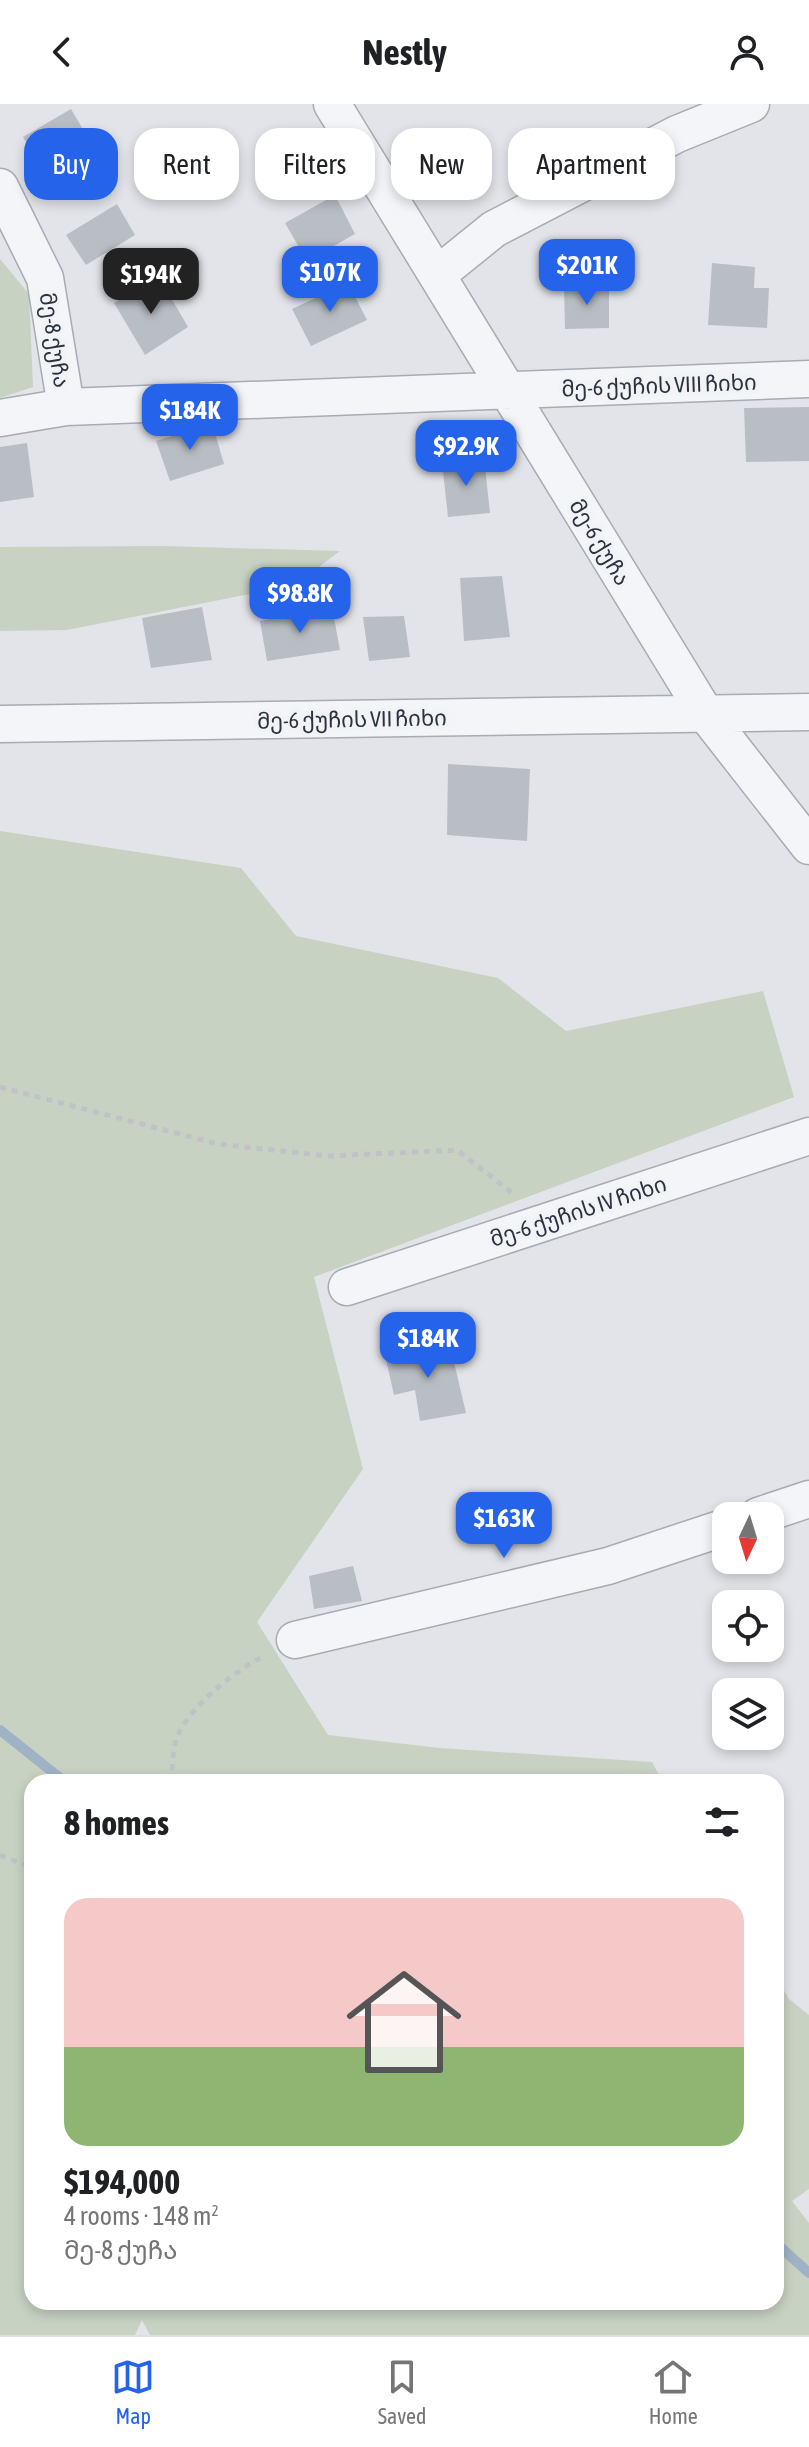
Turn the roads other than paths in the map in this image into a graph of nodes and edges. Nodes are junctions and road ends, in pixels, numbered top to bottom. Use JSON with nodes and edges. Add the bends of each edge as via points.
{"nodes":[{"id":1,"x":332,"y":104,"type":"edge"},
{"id":2,"x":751,"y":104,"type":"edge"},
{"id":3,"x":0,"y":187,"type":"edge"},
{"id":4,"x":437,"y":275,"type":"junction"},
{"id":5,"x":809,"y":379,"type":"edge"},
{"id":6,"x":508,"y":391,"type":"junction"},
{"id":7,"x":66,"y":407,"type":"junction"},
{"id":8,"x":0,"y":418,"type":"edge"},
{"id":9,"x":809,"y":712,"type":"edge"},
{"id":10,"x":705,"y":713,"type":"junction"},
{"id":11,"x":0,"y":724,"type":"edge"},
{"id":12,"x":809,"y":846,"type":"edge"},
{"id":13,"x":809,"y":1136,"type":"edge"},
{"id":14,"x":347,"y":1287,"type":"dead end"},
{"id":15,"x":809,"y":1499,"type":"edge"},
{"id":16,"x":784,"y":1507,"type":"edge"},
{"id":17,"x":712,"y":1532,"type":"edge"},
{"id":18,"x":295,"y":1640,"type":"road end"}],
"edges":[{"from":1,"to":4,"type":"street","name":"მე-6 ქუჩა"},
{"from":2,"to":4,"type":"street","via":[[677,134],[494,229]]},
{"from":3,"to":7,"type":"street","name":"მე-8 ქუჩა","via":[[45,278]]},
{"from":4,"to":6,"type":"street","name":"მე-6 ქუჩა"},
{"from":5,"to":6,"type":"street","name":"მე-6 ქუჩის VIII ჩიხი"},
{"from":6,"to":7,"type":"street","name":"მე-8 ქუჩა"},
{"from":6,"to":10,"type":"street","name":"მე-6 ქუჩა"},
{"from":7,"to":8,"type":"street","name":"მე-8 ქუჩა"},
{"from":9,"to":10,"type":"street","name":"მე-6 ქუჩის VII ჩიხი"},
{"from":10,"to":11,"type":"street","name":"მე-6 ქუჩის VII ჩიხი"},
{"from":10,"to":12,"type":"street","name":"მე-6 ქუჩა"},
{"from":13,"to":14,"type":"street","name":"მე-6 ქუჩის IV ჩიხი"},
{"from":15,"to":16,"type":"street"},
{"from":17,"to":18,"type":"street","via":[[608,1566]]}]}
